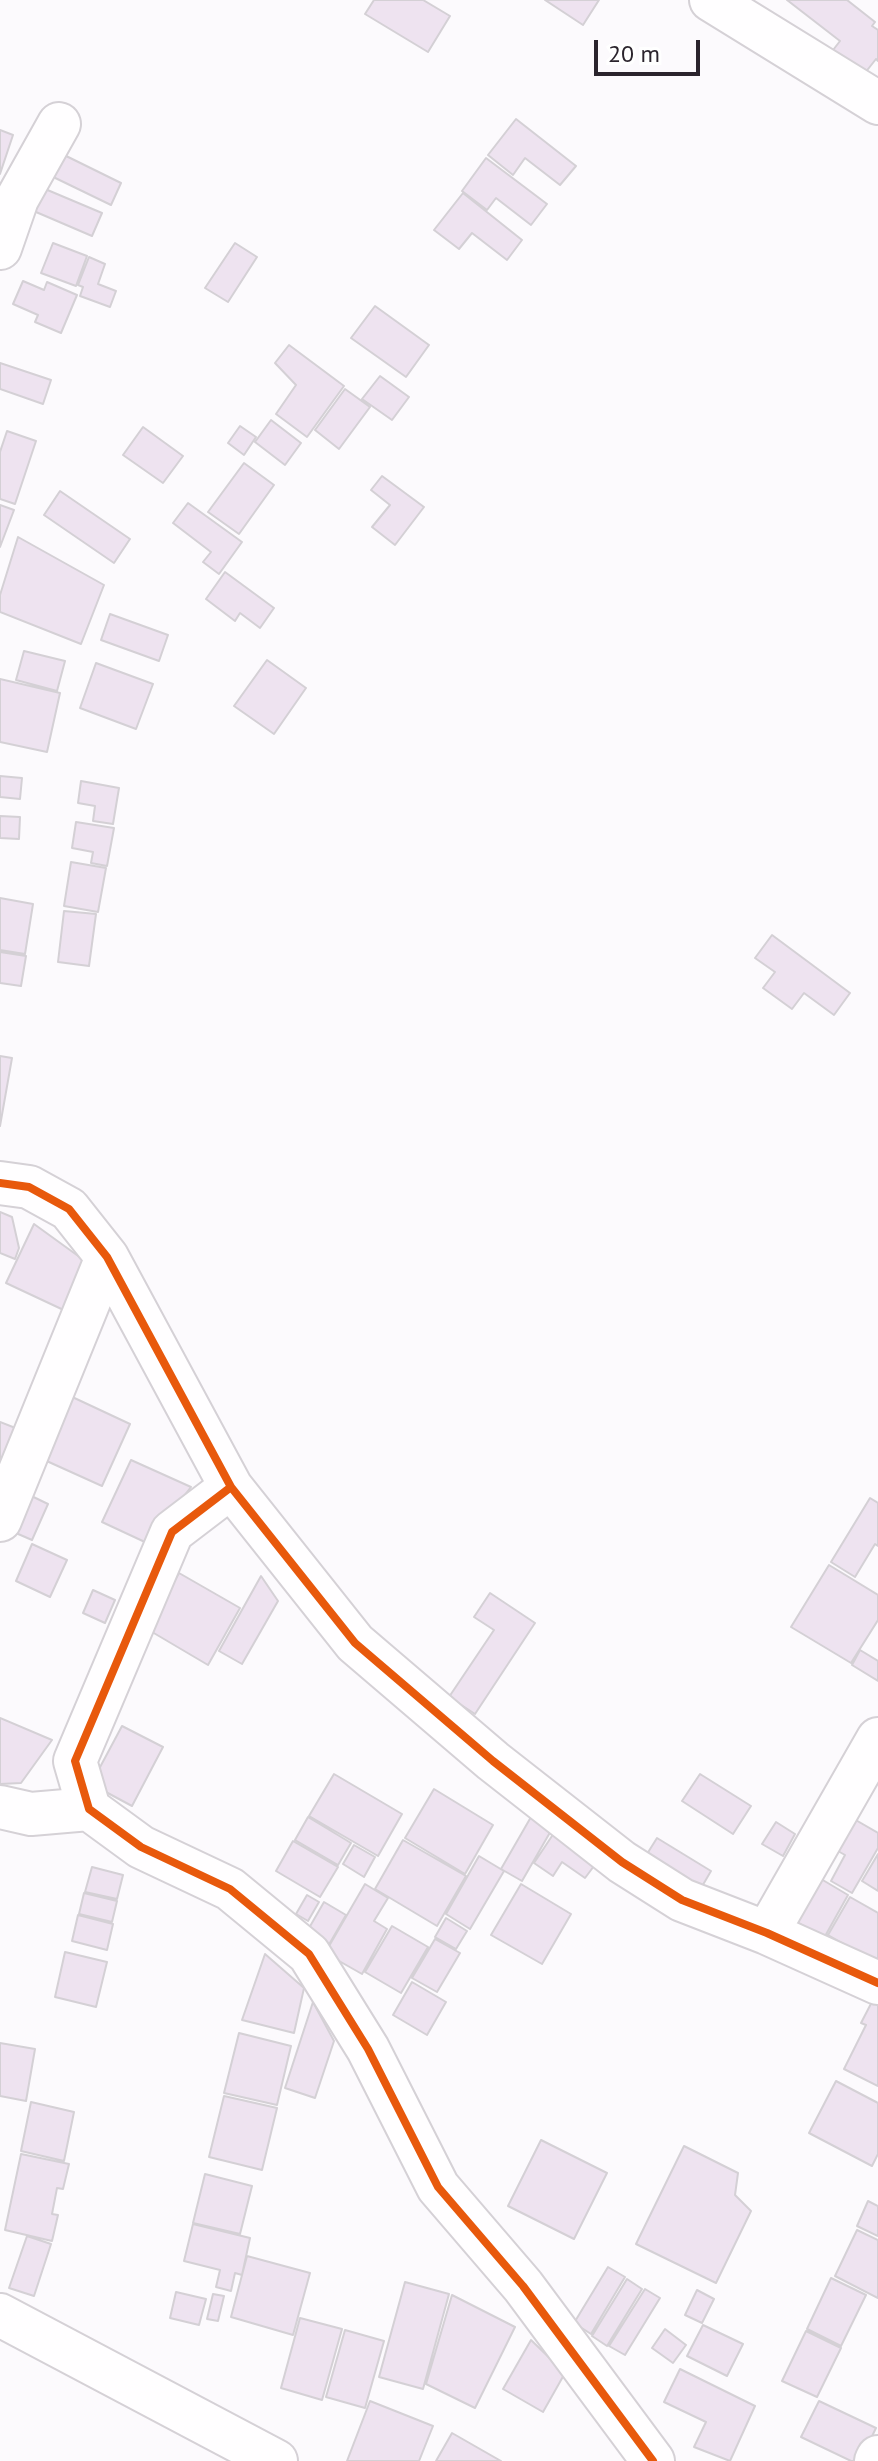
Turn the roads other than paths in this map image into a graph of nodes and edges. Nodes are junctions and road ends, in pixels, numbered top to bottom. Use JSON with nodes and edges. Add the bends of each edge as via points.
{"nodes":[{"id":1,"x":711,"y":0,"type":"edge"},
{"id":2,"x":878,"y":103,"type":"edge"},
{"id":3,"x":59,"y":124,"type":"dead end"},
{"id":4,"x":0,"y":248,"type":"edge"},
{"id":5,"x":0,"y":1183,"type":"edge"},
{"id":6,"x":107,"y":1257,"type":"junction"},
{"id":7,"x":231,"y":1487,"type":"junction"},
{"id":8,"x":0,"y":1520,"type":"edge"},
{"id":9,"x":878,"y":1739,"type":"edge"},
{"id":10,"x":0,"y":1807,"type":"edge"},
{"id":11,"x":89,"y":1809,"type":"junction"},
{"id":12,"x":767,"y":1933,"type":"junction"},
{"id":13,"x":878,"y":1983,"type":"edge"},
{"id":14,"x":0,"y":2315,"type":"edge"},
{"id":15,"x":276,"y":2461,"type":"edge"},
{"id":16,"x":653,"y":2461,"type":"edge"}],
"edges":[{"from":1,"to":2,"type":"street"},
{"from":3,"to":4,"type":"street","via":[[17,199]]},
{"from":5,"to":6,"type":"street","via":[[29,1187],[69,1209]]},
{"from":6,"to":7,"type":"street"},
{"from":6,"to":8,"type":"street"},
{"from":7,"to":11,"type":"street","via":[[172,1532],[75,1761]]},
{"from":7,"to":12,"type":"street","via":[[355,1643],[493,1761],[622,1862],[682,1900]]},
{"from":9,"to":12,"type":"street"},
{"from":10,"to":11,"type":"street","via":[[31,1814]]},
{"from":11,"to":16,"type":"street","via":[[141,1847],[230,1889],[309,1954],[368,2049],[438,2187],[523,2286]]},
{"from":12,"to":13,"type":"street"},
{"from":14,"to":15,"type":"street"}]}
